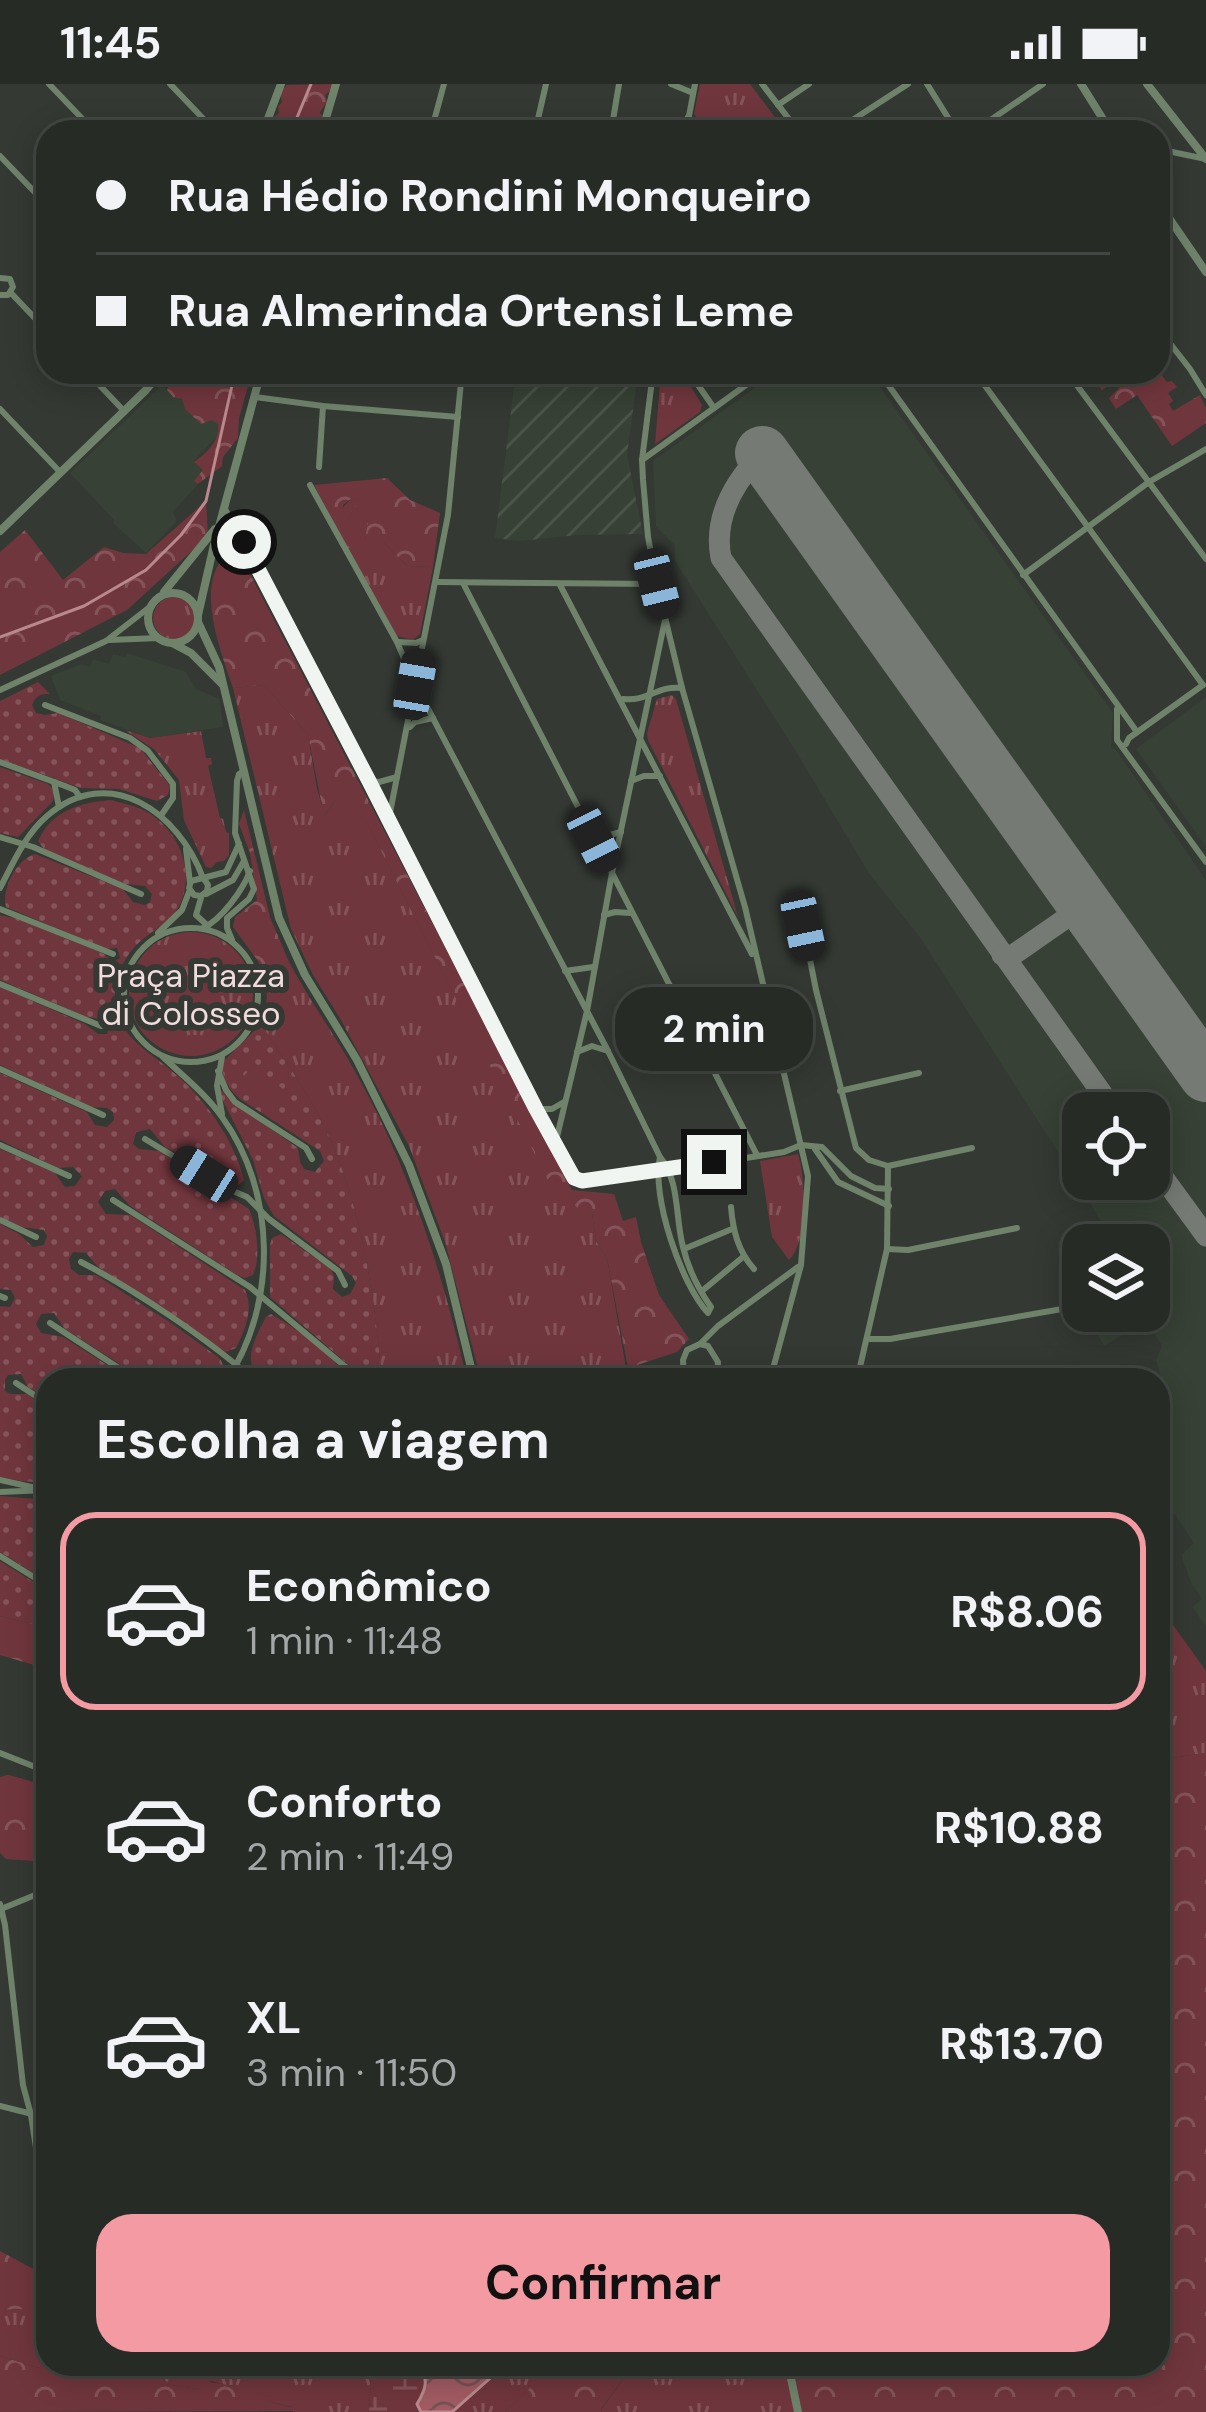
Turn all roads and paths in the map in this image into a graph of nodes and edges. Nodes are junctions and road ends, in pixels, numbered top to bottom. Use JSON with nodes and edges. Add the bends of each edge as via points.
{"nodes":[{"id":1,"x":49,"y":84,"type":"edge"},
{"id":2,"x":170,"y":84,"type":"edge"},
{"id":3,"x":280,"y":84,"type":"edge"},
{"id":4,"x":336,"y":84,"type":"edge"},
{"id":5,"x":444,"y":84,"type":"edge"},
{"id":6,"x":546,"y":84,"type":"edge"},
{"id":7,"x":619,"y":84,"type":"edge"},
{"id":8,"x":671,"y":84,"type":"edge"},
{"id":9,"x":762,"y":84,"type":"edge"},
{"id":10,"x":808,"y":84,"type":"edge"},
{"id":11,"x":908,"y":84,"type":"edge"},
{"id":12,"x":927,"y":84,"type":"edge"},
{"id":13,"x":1043,"y":84,"type":"edge"},
{"id":14,"x":1081,"y":84,"type":"edge"},
{"id":15,"x":1147,"y":84,"type":"edge"},
{"id":16,"x":694,"y":89,"type":"edge"},
{"id":17,"x":778,"y":105,"type":"junction"},
{"id":18,"x":688,"y":118,"type":"edge"},
{"id":19,"x":84,"y":120,"type":"edge"},
{"id":20,"x":204,"y":120,"type":"edge"},
{"id":21,"x":267,"y":120,"type":"edge"},
{"id":22,"x":326,"y":120,"type":"edge"},
{"id":23,"x":434,"y":120,"type":"edge"},
{"id":24,"x":538,"y":120,"type":"edge"},
{"id":25,"x":613,"y":120,"type":"edge"},
{"id":26,"x":790,"y":120,"type":"edge"},
{"id":27,"x":852,"y":120,"type":"edge"},
{"id":28,"x":950,"y":120,"type":"edge"},
{"id":29,"x":990,"y":120,"type":"edge"},
{"id":30,"x":1103,"y":120,"type":"edge"},
{"id":31,"x":1170,"y":152,"type":"edge"},
{"id":32,"x":0,"y":156,"type":"edge"},
{"id":33,"x":1206,"y":159,"type":"edge"},
{"id":34,"x":36,"y":194,"type":"edge"},
{"id":35,"x":1170,"y":220,"type":"edge"},
{"id":36,"x":1206,"y":272,"type":"edge"},
{"id":37,"x":0,"y":278,"type":"edge"},
{"id":38,"x":11,"y":293,"type":"junction"},
{"id":39,"x":0,"y":295,"type":"edge"},
{"id":40,"x":36,"y":319,"type":"edge"},
{"id":41,"x":1170,"y":343,"type":"edge"},
{"id":42,"x":98,"y":384,"type":"edge"},
{"id":43,"x":150,"y":384,"type":"edge"},
{"id":44,"x":258,"y":384,"type":"edge"},
{"id":45,"x":461,"y":384,"type":"edge"},
{"id":46,"x":652,"y":384,"type":"edge"},
{"id":47,"x":697,"y":384,"type":"edge"},
{"id":48,"x":747,"y":384,"type":"edge"},
{"id":49,"x":888,"y":384,"type":"edge"},
{"id":50,"x":984,"y":384,"type":"edge"},
{"id":51,"x":1076,"y":384,"type":"edge"},
{"id":52,"x":1206,"y":395,"type":"edge"},
{"id":53,"x":255,"y":397,"type":"junction"},
{"id":54,"x":323,"y":406,"type":"junction"},
{"id":55,"x":714,"y":408,"type":"junction"},
{"id":56,"x":0,"y":409,"type":"edge"},
{"id":57,"x":124,"y":411,"type":"junction"},
{"id":58,"x":458,"y":416,"type":"junction"},
{"id":59,"x":1206,"y":449,"type":"edge"},
{"id":60,"x":642,"y":460,"type":"junction"},
{"id":61,"x":319,"y":467,"type":"dead end"},
{"id":62,"x":60,"y":472,"type":"junction"},
{"id":63,"x":1149,"y":482,"type":"junction"},
{"id":64,"x":310,"y":485,"type":"dead end"},
{"id":65,"x":224,"y":507,"type":"junction"},
{"id":66,"x":219,"y":523,"type":"junction"},
{"id":67,"x":2,"y":524,"type":"edge"},
{"id":68,"x":1088,"y":526,"type":"junction"},
{"id":69,"x":244,"y":542,"type":"junction"},
{"id":70,"x":214,"y":544,"type":"junction"},
{"id":71,"x":1206,"y":560,"type":"edge"},
{"id":72,"x":1023,"y":574,"type":"junction"},
{"id":73,"x":436,"y":582,"type":"junction"},
{"id":74,"x":464,"y":584,"type":"junction"},
{"id":75,"x":560,"y":584,"type":"junction"},
{"id":76,"x":657,"y":584,"type":"junction"},
{"id":77,"x":161,"y":596,"type":"junction"},
{"id":78,"x":151,"y":606,"type":"junction"},
{"id":79,"x":666,"y":616,"type":"junction"},
{"id":80,"x":198,"y":618,"type":"junction"},
{"id":81,"x":159,"y":638,"type":"junction"},
{"id":82,"x":423,"y":640,"type":"junction"},
{"id":83,"x":106,"y":641,"type":"junction"},
{"id":84,"x":171,"y":642,"type":"junction"},
{"id":85,"x":397,"y":642,"type":"junction"},
{"id":86,"x":415,"y":684,"type":"junction"},
{"id":87,"x":1204,"y":684,"type":"edge"},
{"id":88,"x":223,"y":685,"type":"junction"},
{"id":89,"x":682,"y":688,"type":"junction"},
{"id":90,"x":0,"y":691,"type":"edge"},
{"id":91,"x":647,"y":697,"type":"junction"},
{"id":92,"x":621,"y":699,"type":"junction"},
{"id":93,"x":45,"y":705,"type":"dead end"},
{"id":94,"x":1118,"y":706,"type":"junction"},
{"id":95,"x":433,"y":718,"type":"junction"},
{"id":96,"x":1126,"y":718,"type":"junction"},
{"id":97,"x":407,"y":729,"type":"junction"},
{"id":98,"x":1136,"y":732,"type":"junction"},
{"id":99,"x":641,"y":739,"type":"junction"},
{"id":100,"x":1126,"y":747,"type":"junction"},
{"id":101,"x":0,"y":763,"type":"edge"},
{"id":102,"x":244,"y":771,"type":"junction"},
{"id":103,"x":660,"y":776,"type":"junction"},
{"id":104,"x":397,"y":777,"type":"junction"},
{"id":105,"x":369,"y":781,"type":"junction"},
{"id":106,"x":631,"y":781,"type":"junction"},
{"id":107,"x":55,"y":782,"type":"junction"},
{"id":108,"x":80,"y":797,"type":"junction"},
{"id":109,"x":251,"y":804,"type":"junction"},
{"id":110,"x":59,"y":807,"type":"junction"},
{"id":111,"x":236,"y":812,"type":"junction"},
{"id":112,"x":162,"y":814,"type":"junction"},
{"id":113,"x":388,"y":822,"type":"junction"},
{"id":114,"x":621,"y":832,"type":"junction"},
{"id":115,"x":0,"y":837,"type":"edge"},
{"id":116,"x":594,"y":839,"type":"junction"},
{"id":117,"x":22,"y":844,"type":"junction"},
{"id":118,"x":239,"y":844,"type":"junction"},
{"id":119,"x":186,"y":845,"type":"junction"},
{"id":120,"x":244,"y":858,"type":"junction"},
{"id":121,"x":1206,"y":862,"type":"edge"},
{"id":122,"x":250,"y":871,"type":"junction"},
{"id":123,"x":611,"y":873,"type":"junction"},
{"id":124,"x":203,"y":879,"type":"junction"},
{"id":125,"x":190,"y":885,"type":"junction"},
{"id":126,"x":0,"y":888,"type":"edge"},
{"id":127,"x":141,"y":894,"type":"dead end"},
{"id":128,"x":797,"y":894,"type":"dead end"},
{"id":129,"x":203,"y":895,"type":"junction"},
{"id":130,"x":243,"y":904,"type":"junction"},
{"id":131,"x":0,"y":909,"type":"edge"},
{"id":132,"x":224,"y":910,"type":"junction"},
{"id":133,"x":631,"y":914,"type":"junction"},
{"id":134,"x":604,"y":915,"type":"junction"},
{"id":135,"x":207,"y":926,"type":"junction"},
{"id":136,"x":149,"y":942,"type":"junction"},
{"id":137,"x":238,"y":947,"type":"junction"},
{"id":138,"x":113,"y":954,"type":"dead end"},
{"id":139,"x":757,"y":964,"type":"junction"},
{"id":140,"x":593,"y":967,"type":"junction"},
{"id":141,"x":565,"y":971,"type":"junction"},
{"id":142,"x":0,"y":984,"type":"edge"},
{"id":143,"x":587,"y":1011,"type":"junction"},
{"id":144,"x":101,"y":1026,"type":"dead end"},
{"id":145,"x":608,"y":1051,"type":"junction"},
{"id":146,"x":577,"y":1052,"type":"junction"},
{"id":147,"x":223,"y":1054,"type":"junction"},
{"id":148,"x":160,"y":1055,"type":"junction"},
{"id":149,"x":0,"y":1070,"type":"edge"},
{"id":150,"x":218,"y":1071,"type":"junction"},
{"id":151,"x":919,"y":1073,"type":"dead end"},
{"id":152,"x":840,"y":1091,"type":"junction"},
{"id":153,"x":567,"y":1100,"type":"junction"},
{"id":154,"x":536,"y":1109,"type":"junction"},
{"id":155,"x":103,"y":1115,"type":"dead end"},
{"id":156,"x":223,"y":1118,"type":"junction"},
{"id":157,"x":145,"y":1139,"type":"dead end"},
{"id":158,"x":555,"y":1144,"type":"junction"},
{"id":159,"x":0,"y":1145,"type":"edge"},
{"id":160,"x":801,"y":1145,"type":"junction"},
{"id":161,"x":812,"y":1147,"type":"junction"},
{"id":162,"x":972,"y":1148,"type":"dead end"},
{"id":163,"x":757,"y":1155,"type":"junction"},
{"id":164,"x":660,"y":1157,"type":"junction"},
{"id":165,"x":312,"y":1159,"type":"dead end"},
{"id":166,"x":888,"y":1166,"type":"junction"},
{"id":167,"x":671,"y":1169,"type":"junction"},
{"id":168,"x":656,"y":1172,"type":"junction"},
{"id":169,"x":69,"y":1176,"type":"dead end"},
{"id":170,"x":889,"y":1189,"type":"junction"},
{"id":171,"x":112,"y":1200,"type":"dead end"},
{"id":172,"x":889,"y":1205,"type":"junction"},
{"id":173,"x":731,"y":1207,"type":"dead end"},
{"id":174,"x":260,"y":1208,"type":"junction"},
{"id":175,"x":677,"y":1211,"type":"junction"},
{"id":176,"x":665,"y":1213,"type":"junction"},
{"id":177,"x":0,"y":1220,"type":"edge"},
{"id":178,"x":733,"y":1228,"type":"junction"},
{"id":179,"x":1017,"y":1228,"type":"dead end"},
{"id":180,"x":36,"y":1237,"type":"dead end"},
{"id":181,"x":887,"y":1249,"type":"junction"},
{"id":182,"x":680,"y":1252,"type":"junction"},
{"id":183,"x":743,"y":1257,"type":"junction"},
{"id":184,"x":81,"y":1262,"type":"dead end"},
{"id":185,"x":801,"y":1265,"type":"junction"},
{"id":186,"x":754,"y":1269,"type":"dead end"},
{"id":187,"x":345,"y":1285,"type":"dead end"},
{"id":188,"x":260,"y":1295,"type":"junction"},
{"id":189,"x":1062,"y":1309,"type":"dead end"},
{"id":190,"x":50,"y":1322,"type":"dead end"},
{"id":191,"x":868,"y":1339,"type":"junction"},
{"id":192,"x":700,"y":1344,"type":"junction"},
{"id":193,"x":236,"y":1366,"type":"junction"},
{"id":194,"x":119,"y":1368,"type":"edge"},
{"id":195,"x":239,"y":1368,"type":"edge"},
{"id":196,"x":347,"y":1368,"type":"edge"},
{"id":197,"x":471,"y":1368,"type":"edge"},
{"id":198,"x":683,"y":1368,"type":"edge"},
{"id":199,"x":718,"y":1368,"type":"edge"},
{"id":200,"x":773,"y":1368,"type":"edge"},
{"id":201,"x":860,"y":1368,"type":"edge"},
{"id":202,"x":16,"y":1383,"type":"dead end"},
{"id":203,"x":36,"y":1396,"type":"edge"},
{"id":204,"x":0,"y":1480,"type":"edge"},
{"id":205,"x":36,"y":1488,"type":"edge"},
{"id":206,"x":36,"y":1490,"type":"edge"},
{"id":207,"x":0,"y":1492,"type":"edge"},
{"id":208,"x":0,"y":1556,"type":"edge"},
{"id":209,"x":36,"y":1578,"type":"edge"},
{"id":210,"x":0,"y":1753,"type":"edge"},
{"id":211,"x":36,"y":1767,"type":"edge"},
{"id":212,"x":36,"y":1894,"type":"edge"},
{"id":213,"x":0,"y":1907,"type":"edge"},
{"id":214,"x":0,"y":2107,"type":"edge"},
{"id":215,"x":31,"y":2115,"type":"junction"},
{"id":216,"x":36,"y":2116,"type":"edge"},
{"id":217,"x":36,"y":2148,"type":"edge"},
{"id":218,"x":790,"y":2376,"type":"edge"},
{"id":219,"x":798,"y":2412,"type":"edge"}],
"edges":[{"from":1,"to":19,"type":"street"},
{"from":2,"to":20,"type":"street"},
{"from":3,"to":21,"type":"street"},
{"from":4,"to":22,"type":"street"},
{"from":5,"to":23,"type":"street"},
{"from":6,"to":24,"type":"street"},
{"from":7,"to":25,"type":"street"},
{"from":8,"to":16,"type":"street"},
{"from":9,"to":17,"type":"street"},
{"from":10,"to":17,"type":"street"},
{"from":11,"to":27,"type":"street"},
{"from":12,"to":28,"type":"street"},
{"from":13,"to":29,"type":"street"},
{"from":14,"to":30,"type":"street"},
{"from":15,"to":33,"type":"street"},
{"from":16,"to":18,"type":"street"},
{"from":17,"to":26,"type":"street"},
{"from":31,"to":33,"type":"street"},
{"from":32,"to":34,"type":"street"},
{"from":35,"to":36,"type":"street"},
{"from":37,"to":38,"type":"street","via":[[12,282]]},
{"from":38,"to":39,"type":"street"},
{"from":38,"to":40,"type":"street"},
{"from":41,"to":52,"type":"street"},
{"from":42,"to":57,"type":"street"},
{"from":43,"to":57,"type":"street"},
{"from":44,"to":53,"type":"street"},
{"from":45,"to":58,"type":"street"},
{"from":46,"to":60,"type":"street"},
{"from":47,"to":55,"type":"street"},
{"from":48,"to":55,"type":"street"},
{"from":49,"to":72,"type":"street"},
{"from":50,"to":68,"type":"street"},
{"from":51,"to":63,"type":"street"},
{"from":53,"to":54,"type":"street"},
{"from":53,"to":65,"type":"street"},
{"from":54,"to":58,"type":"street"},
{"from":54,"to":61,"type":"street"},
{"from":55,"to":60,"type":"street"},
{"from":56,"to":62,"type":"street"},
{"from":57,"to":62,"type":"street"},
{"from":58,"to":73,"type":"street"},
{"from":59,"to":63,"type":"street"},
{"from":60,"to":76,"type":"street"},
{"from":62,"to":67,"type":"street"},
{"from":63,"to":68,"type":"street"},
{"from":63,"to":71,"type":"street"},
{"from":64,"to":85,"type":"street"},
{"from":65,"to":66,"type":"street"},
{"from":65,"to":69,"type":"street"},
{"from":66,"to":70,"type":"street"},
{"from":66,"to":77,"type":"street"},
{"from":68,"to":72,"type":"street"},
{"from":68,"to":87,"type":"street"},
{"from":69,"to":70,"type":"street"},
{"from":69,"to":105,"type":"street"},
{"from":70,"to":80,"type":"street"},
{"from":72,"to":94,"type":"street"},
{"from":73,"to":74,"type":"street"},
{"from":73,"to":82,"type":"street"},
{"from":74,"to":75,"type":"street"},
{"from":74,"to":116,"type":"street"},
{"from":75,"to":76,"type":"street"},
{"from":75,"to":92,"type":"street"},
{"from":76,"to":79,"type":"street"},
{"from":77,"to":78,"type":"street"},
{"from":77,"to":80,"type":"street","via":[[184,596]]},
{"from":78,"to":81,"type":"street","via":[[148,620]]},
{"from":78,"to":83,"type":"street"},
{"from":79,"to":89,"type":"street"},
{"from":79,"to":91,"type":"street"},
{"from":80,"to":84,"type":"street","via":[[188,638]]},
{"from":80,"to":88,"type":"street"},
{"from":81,"to":83,"type":"street"},
{"from":81,"to":84,"type":"street"},
{"from":82,"to":85,"type":"street"},
{"from":82,"to":86,"type":"street"},
{"from":83,"to":90,"type":"street"},
{"from":84,"to":88,"type":"street"},
{"from":85,"to":86,"type":"street"},
{"from":86,"to":95,"type":"street"},
{"from":86,"to":97,"type":"street"},
{"from":87,"to":98,"type":"street"},
{"from":88,"to":102,"type":"street"},
{"from":89,"to":91,"type":"street"},
{"from":89,"to":139,"type":"street"},
{"from":91,"to":92,"type":"street"},
{"from":91,"to":99,"type":"street"},
{"from":92,"to":99,"type":"street"},
{"from":93,"to":112,"type":"street","via":[[148,751],[174,789]]},
{"from":94,"to":96,"type":"street"},
{"from":94,"to":100,"type":"street","via":[[1115,736]]},
{"from":95,"to":97,"type":"street"},
{"from":95,"to":141,"type":"street"},
{"from":96,"to":98,"type":"street"},
{"from":96,"to":100,"type":"street"},
{"from":97,"to":104,"type":"street"},
{"from":98,"to":100,"type":"street"},
{"from":99,"to":103,"type":"street"},
{"from":99,"to":106,"type":"street"},
{"from":100,"to":121,"type":"street"},
{"from":101,"to":107,"type":"street"},
{"from":102,"to":109,"type":"street"},
{"from":102,"to":111,"type":"street"},
{"from":103,"to":106,"type":"street"},
{"from":103,"to":139,"type":"street"},
{"from":104,"to":105,"type":"street"},
{"from":104,"to":113,"type":"street"},
{"from":105,"to":113,"type":"street"},
{"from":106,"to":114,"type":"street"},
{"from":107,"to":108,"type":"street"},
{"from":107,"to":110,"type":"street"},
{"from":108,"to":110,"type":"street"},
{"from":108,"to":112,"type":"street","via":[[123,796]]},
{"from":109,"to":111,"type":"street"},
{"from":109,"to":197,"type":"street","via":[[284,932],[385,1112],[450,1278]]},
{"from":110,"to":117,"type":"street"},
{"from":111,"to":118,"type":"street"},
{"from":112,"to":119,"type":"street"},
{"from":113,"to":154,"type":"street"},
{"from":114,"to":116,"type":"street"},
{"from":114,"to":123,"type":"street"},
{"from":115,"to":117,"type":"street"},
{"from":116,"to":123,"type":"street"},
{"from":117,"to":126,"type":"street"},
{"from":117,"to":127,"type":"street"},
{"from":118,"to":120,"type":"street"},
{"from":118,"to":124,"type":"street","via":[[226,872]]},
{"from":119,"to":124,"type":"street"},
{"from":119,"to":125,"type":"street"},
{"from":120,"to":122,"type":"street"},
{"from":120,"to":129,"type":"street","via":[[233,880]]},
{"from":122,"to":130,"type":"street","via":[[254,889]]},
{"from":122,"to":132,"type":"street"},
{"from":123,"to":133,"type":"street"},
{"from":123,"to":134,"type":"street"},
{"from":124,"to":125,"type":"street"},
{"from":124,"to":129,"type":"street"},
{"from":125,"to":129,"type":"street"},
{"from":125,"to":136,"type":"street","via":[[182,910]]},
{"from":128,"to":152,"type":"street"},
{"from":129,"to":135,"type":"street","via":[[196,910]]},
{"from":130,"to":132,"type":"street"},
{"from":130,"to":137,"type":"street","via":[[226,923]]},
{"from":131,"to":138,"type":"street"},
{"from":132,"to":135,"type":"street"},
{"from":133,"to":134,"type":"street"},
{"from":133,"to":163,"type":"street"},
{"from":134,"to":140,"type":"street"},
{"from":135,"to":136,"type":"street"},
{"from":135,"to":137,"type":"street"},
{"from":136,"to":148,"type":"street","via":[[132,962],[124,1001],[139,1039]]},
{"from":137,"to":147,"type":"street","via":[[257,980],[257,1006],[245,1035]]},
{"from":139,"to":160,"type":"street"},
{"from":140,"to":141,"type":"street"},
{"from":140,"to":143,"type":"street"},
{"from":141,"to":143,"type":"street"},
{"from":142,"to":144,"type":"street"},
{"from":143,"to":145,"type":"street"},
{"from":143,"to":146,"type":"street"},
{"from":145,"to":146,"type":"street"},
{"from":145,"to":164,"type":"street"},
{"from":146,"to":153,"type":"street"},
{"from":147,"to":148,"type":"street"},
{"from":147,"to":150,"type":"street"},
{"from":148,"to":156,"type":"street"},
{"from":149,"to":155,"type":"street"},
{"from":150,"to":156,"type":"street"},
{"from":150,"to":165,"type":"street","via":[[235,1102]]},
{"from":151,"to":152,"type":"street"},
{"from":152,"to":166,"type":"street","via":[[856,1148]]},
{"from":153,"to":154,"type":"street"},
{"from":153,"to":158,"type":"street"},
{"from":154,"to":158,"type":"street"},
{"from":156,"to":174,"type":"street","via":[[250,1166]]},
{"from":157,"to":174,"type":"street"},
{"from":158,"to":168,"type":"street","via":[[579,1181]]},
{"from":159,"to":169,"type":"street"},
{"from":160,"to":161,"type":"street"},
{"from":160,"to":163,"type":"street"},
{"from":160,"to":185,"type":"street","via":[[809,1194]]},
{"from":161,"to":170,"type":"street","via":[[862,1183]]},
{"from":161,"to":172,"type":"street","via":[[838,1182]]},
{"from":162,"to":166,"type":"street"},
{"from":163,"to":167,"type":"street"},
{"from":164,"to":167,"type":"street"},
{"from":164,"to":168,"type":"street"},
{"from":166,"to":170,"type":"street"},
{"from":167,"to":168,"type":"street"},
{"from":167,"to":175,"type":"street"},
{"from":168,"to":176,"type":"street"},
{"from":170,"to":172,"type":"street"},
{"from":171,"to":188,"type":"street"},
{"from":172,"to":181,"type":"street"},
{"from":173,"to":178,"type":"street"},
{"from":174,"to":187,"type":"street"},
{"from":174,"to":188,"type":"street"},
{"from":175,"to":176,"type":"street"},
{"from":175,"to":182,"type":"street"},
{"from":176,"to":182,"type":"street"},
{"from":177,"to":180,"type":"street"},
{"from":178,"to":182,"type":"street"},
{"from":178,"to":183,"type":"street"},
{"from":179,"to":181,"type":"street"},
{"from":181,"to":191,"type":"street"},
{"from":182,"to":183,"type":"street","via":[[698,1295]]},
{"from":183,"to":186,"type":"street"},
{"from":184,"to":193,"type":"street"},
{"from":185,"to":192,"type":"street"},
{"from":185,"to":200,"type":"street"},
{"from":188,"to":193,"type":"street"},
{"from":188,"to":196,"type":"street"},
{"from":189,"to":191,"type":"street"},
{"from":190,"to":194,"type":"street"},
{"from":191,"to":201,"type":"street"},
{"from":192,"to":198,"type":"street","via":[[687,1349]]},
{"from":192,"to":199,"type":"street"},
{"from":193,"to":195,"type":"street"},
{"from":202,"to":203,"type":"street"},
{"from":204,"to":205,"type":"street"},
{"from":206,"to":207,"type":"street"},
{"from":208,"to":209,"type":"street"},
{"from":210,"to":211,"type":"street"},
{"from":212,"to":213,"type":"street"},
{"from":213,"to":215,"type":"street"},
{"from":214,"to":215,"type":"street"},
{"from":215,"to":216,"type":"street"},
{"from":215,"to":217,"type":"street"},
{"from":218,"to":219,"type":"street"}]}
